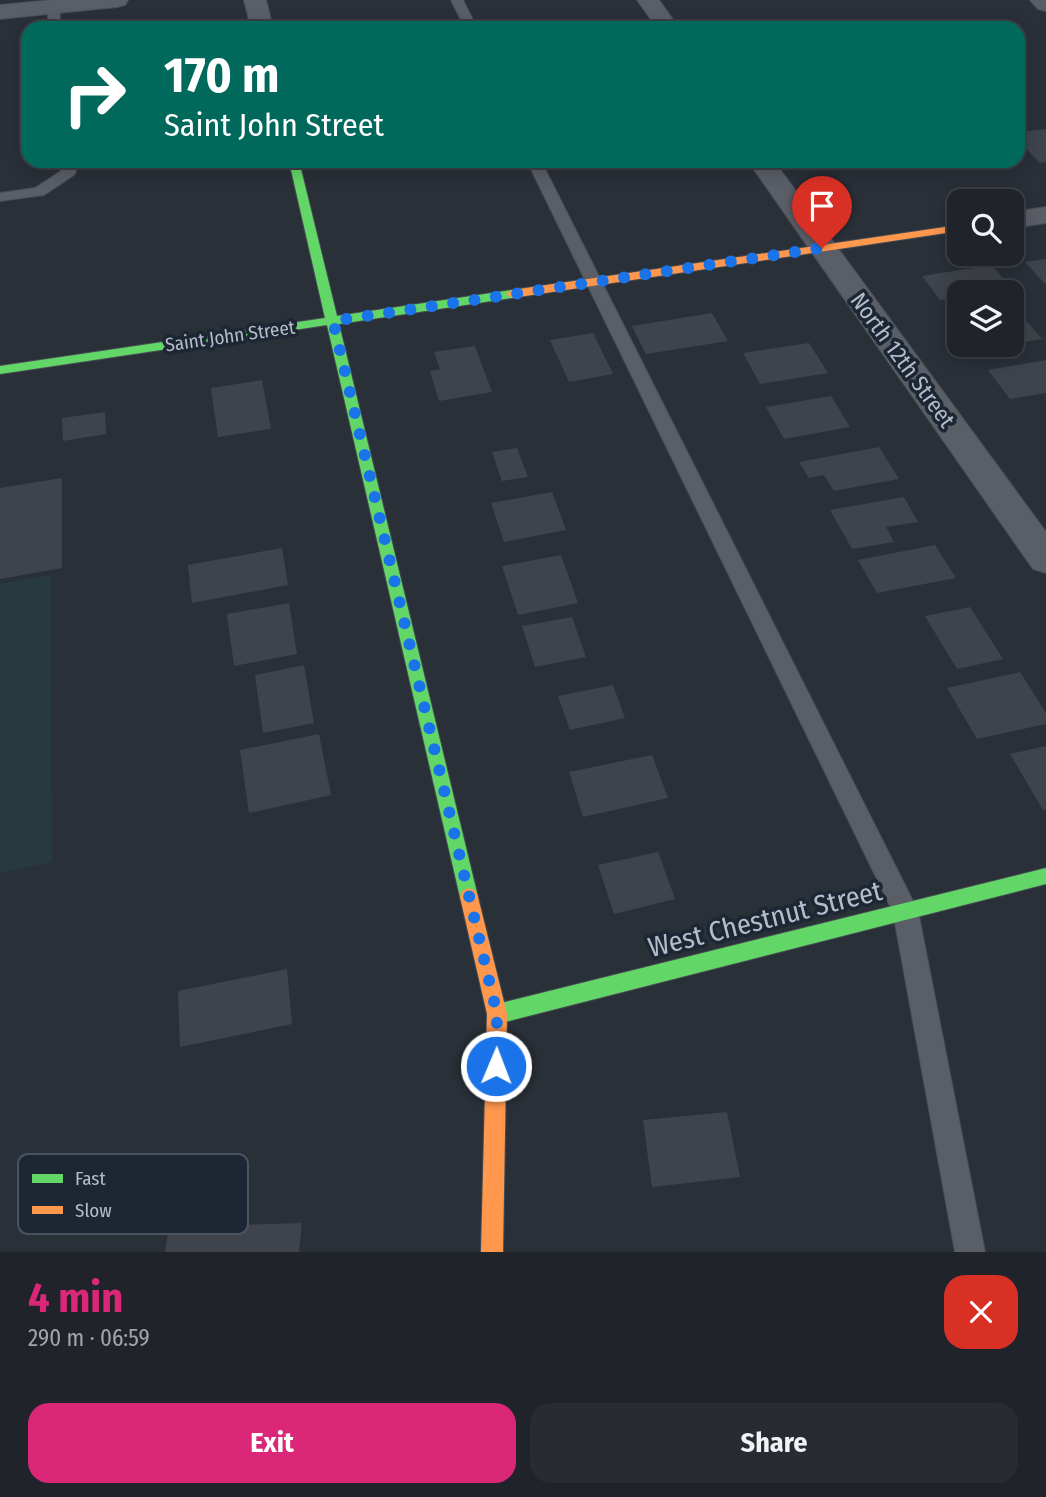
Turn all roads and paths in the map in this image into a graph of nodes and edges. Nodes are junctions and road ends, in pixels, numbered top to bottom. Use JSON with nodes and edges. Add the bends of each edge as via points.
{"nodes":[{"id":1,"x":117,"y":0,"type":"edge"},
{"id":2,"x":255,"y":0,"type":"edge"},
{"id":3,"x":457,"y":0,"type":"edge"},
{"id":4,"x":648,"y":0,"type":"edge"},
{"id":5,"x":1041,"y":0,"type":"edge"},
{"id":6,"x":1046,"y":4,"type":"edge"},
{"id":7,"x":0,"y":12,"type":"edge"},
{"id":8,"x":54,"y":17,"type":"edge"},
{"id":9,"x":260,"y":21,"type":"edge"},
{"id":10,"x":468,"y":21,"type":"edge"},
{"id":11,"x":663,"y":21,"type":"edge"},
{"id":12,"x":69,"y":168,"type":"edge"},
{"id":13,"x":296,"y":168,"type":"edge"},
{"id":14,"x":537,"y":168,"type":"edge"},
{"id":15,"x":766,"y":168,"type":"edge"},
{"id":16,"x":0,"y":197,"type":"edge"},
{"id":17,"x":1045,"y":217,"type":"edge"},
{"id":18,"x":1024,"y":219,"type":"edge"},
{"id":19,"x":947,"y":230,"type":"edge"},
{"id":20,"x":822,"y":248,"type":"junction"},
{"id":21,"x":592,"y":282,"type":"junction"},
{"id":22,"x":333,"y":321,"type":"junction"},
{"id":23,"x":0,"y":370,"type":"edge"},
{"id":24,"x":1046,"y":559,"type":"edge"},
{"id":25,"x":1046,"y":876,"type":"edge"},
{"id":26,"x":905,"y":911,"type":"junction"},
{"id":27,"x":497,"y":1014,"type":"junction"},
{"id":28,"x":492,"y":1252,"type":"edge"},
{"id":29,"x":970,"y":1252,"type":"edge"}],
"edges":[{"from":1,"to":8,"type":"street"},
{"from":2,"to":9,"type":"street"},
{"from":3,"to":10,"type":"lane"},
{"from":4,"to":11,"type":"street"},
{"from":5,"to":6,"type":"street"},
{"from":7,"to":8,"type":"street"},
{"from":12,"to":16,"type":"lane","via":[[39,191]]},
{"from":13,"to":22,"type":"street"},
{"from":14,"to":21,"type":"lane"},
{"from":15,"to":20,"type":"street","name":"North 12th Street"},
{"from":17,"to":18,"type":"street"},
{"from":19,"to":20,"type":"street","name":"Saint John Street"},
{"from":20,"to":21,"type":"street","name":"Saint John Street"},
{"from":20,"to":24,"type":"street","name":"North 12th Street"},
{"from":21,"to":22,"type":"street","name":"Saint John Street"},
{"from":21,"to":26,"type":"lane"},
{"from":22,"to":23,"type":"street","name":"Saint John Street"},
{"from":22,"to":27,"type":"street"},
{"from":25,"to":26,"type":"street","name":"West Chestnut Street"},
{"from":26,"to":27,"type":"street","name":"West Chestnut Street"},
{"from":26,"to":29,"type":"lane"},
{"from":27,"to":28,"type":"street"}]}
